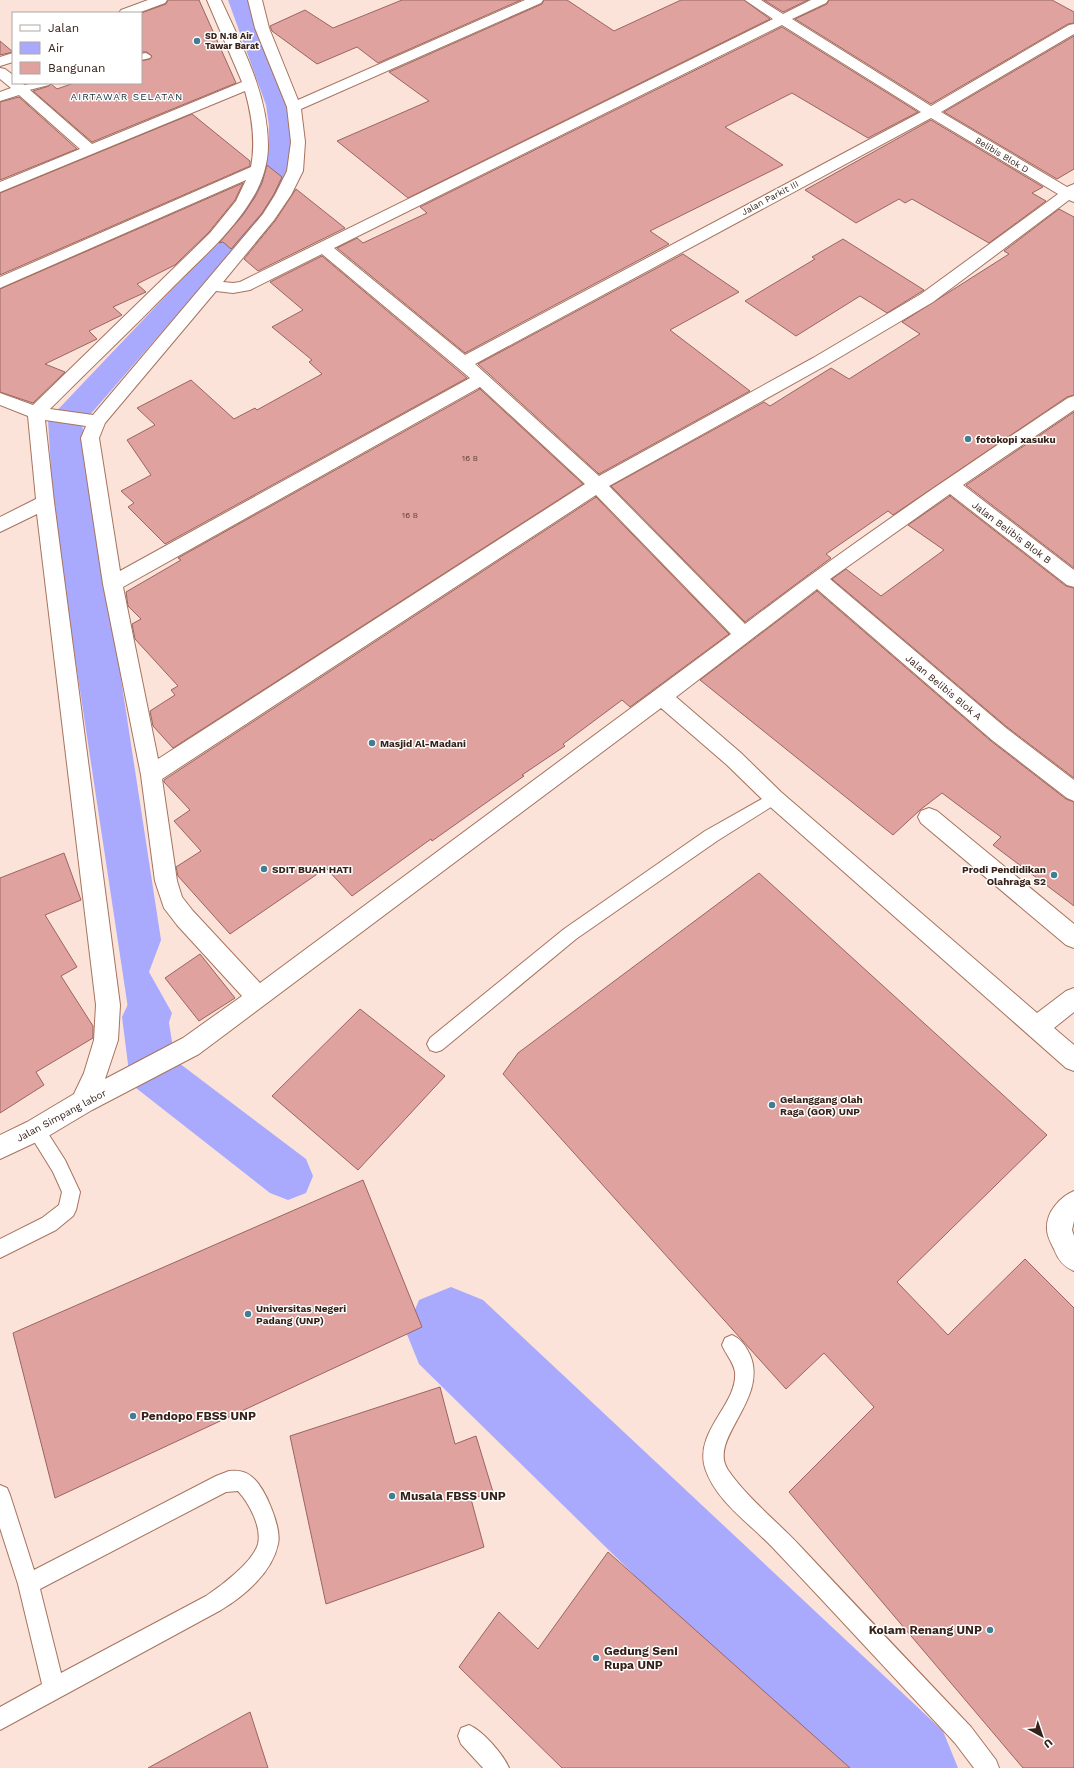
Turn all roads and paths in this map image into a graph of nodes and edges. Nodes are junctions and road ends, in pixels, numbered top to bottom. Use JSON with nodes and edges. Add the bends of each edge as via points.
{"nodes":[{"id":1,"x":160,"y":0,"type":"edge"},
{"id":2,"x":214,"y":0,"type":"edge"},
{"id":3,"x":255,"y":0,"type":"edge"},
{"id":4,"x":536,"y":0,"type":"edge"},
{"id":5,"x":752,"y":0,"type":"edge"},
{"id":6,"x":820,"y":0,"type":"edge"},
{"id":7,"x":129,"y":12,"type":"edge"},
{"id":8,"x":783,"y":19,"type":"junction"},
{"id":9,"x":1074,"y":28,"type":"edge"},
{"id":10,"x":12,"y":57,"type":"edge"},
{"id":11,"x":0,"y":62,"type":"edge"},
{"id":12,"x":0,"y":72,"type":"edge"},
{"id":13,"x":12,"y":82,"type":"edge"},
{"id":14,"x":14,"y":84,"type":"edge"},
{"id":15,"x":42,"y":84,"type":"edge"},
{"id":16,"x":250,"y":84,"type":"junction"},
{"id":17,"x":21,"y":90,"type":"junction"},
{"id":18,"x":0,"y":97,"type":"edge"},
{"id":19,"x":294,"y":107,"type":"junction"},
{"id":20,"x":931,"y":112,"type":"junction"},
{"id":21,"x":91,"y":150,"type":"junction"},
{"id":22,"x":258,"y":170,"type":"junction"},
{"id":23,"x":0,"y":188,"type":"edge"},
{"id":24,"x":1072,"y":193,"type":"edge"},
{"id":25,"x":323,"y":247,"type":"junction"},
{"id":26,"x":0,"y":283,"type":"edge"},
{"id":27,"x":212,"y":285,"type":"junction"},
{"id":28,"x":464,"y":363,"type":"junction"},
{"id":29,"x":481,"y":379,"type":"junction"},
{"id":30,"x":0,"y":399,"type":"edge"},
{"id":31,"x":1074,"y":402,"type":"edge"},
{"id":32,"x":43,"y":414,"type":"junction"},
{"id":33,"x":94,"y":421,"type":"junction"},
{"id":34,"x":597,"y":485,"type":"junction"},
{"id":35,"x":950,"y":485,"type":"junction"},
{"id":36,"x":45,"y":502,"type":"junction"},
{"id":37,"x":0,"y":525,"type":"edge"},
{"id":38,"x":817,"y":579,"type":"junction"},
{"id":39,"x":1074,"y":580,"type":"edge"},
{"id":40,"x":113,"y":584,"type":"junction"},
{"id":41,"x":744,"y":635,"type":"junction"},
{"id":42,"x":662,"y":697,"type":"junction"},
{"id":43,"x":151,"y":775,"type":"junction"},
{"id":44,"x":1074,"y":792,"type":"edge"},
{"id":45,"x":774,"y":798,"type":"junction"},
{"id":46,"x":930,"y":817,"type":"dead end"},
{"id":47,"x":1074,"y":938,"type":"edge"},
{"id":48,"x":258,"y":997,"type":"junction"},
{"id":49,"x":1074,"y":998,"type":"edge"},
{"id":50,"x":1037,"y":1027,"type":"junction"},
{"id":51,"x":436,"y":1044,"type":"dead end"},
{"id":52,"x":1074,"y":1060,"type":"edge"},
{"id":53,"x":83,"y":1102,"type":"junction"},
{"id":54,"x":36,"y":1130,"type":"junction"},
{"id":55,"x":0,"y":1147,"type":"edge"},
{"id":56,"x":1074,"y":1203,"type":"edge"},
{"id":57,"x":0,"y":1249,"type":"edge"},
{"id":58,"x":1074,"y":1258,"type":"edge"},
{"id":59,"x":732,"y":1345,"type":"dead end"},
{"id":60,"x":0,"y":1495,"type":"edge"},
{"id":61,"x":28,"y":1584,"type":"junction"},
{"id":62,"x":54,"y":1689,"type":"junction"},
{"id":63,"x":0,"y":1719,"type":"edge"},
{"id":64,"x":469,"y":1736,"type":"dead end"},
{"id":65,"x":498,"y":1768,"type":"edge"},
{"id":66,"x":988,"y":1768,"type":"edge"}],
"edges":[{"from":1,"to":7,"type":"street"},
{"from":2,"to":16,"type":"street"},
{"from":3,"to":19,"type":"street","via":[[262,28]]},
{"from":4,"to":19,"type":"street"},
{"from":5,"to":8,"type":"street","name":"Belibis Blok D"},
{"from":6,"to":8,"type":"street"},
{"from":8,"to":20,"type":"street","name":"Belibis Blok D"},
{"from":8,"to":25,"type":"street"},
{"from":9,"to":20,"type":"street","name":"Jalan Parkit III"},
{"from":10,"to":11,"type":"street"},
{"from":12,"to":13,"type":"street"},
{"from":14,"to":17,"type":"street"},
{"from":15,"to":17,"type":"lane"},
{"from":16,"to":21,"type":"street"},
{"from":16,"to":22,"type":"street","via":[[258,106],[260,124]]},
{"from":17,"to":18,"type":"street"},
{"from":17,"to":21,"type":"street"},
{"from":19,"to":27,"type":"street","via":[[298,142],[295,171],[269,217]]},
{"from":20,"to":24,"type":"street","name":"Belibis Blok D"},
{"from":20,"to":28,"type":"street","name":"Jalan Parkit III"},
{"from":21,"to":23,"type":"street"},
{"from":22,"to":26,"type":"street"},
{"from":22,"to":32,"type":"street","via":[[242,202],[210,242]]},
{"from":24,"to":34,"type":"street","via":[[927,298],[819,362]]},
{"from":25,"to":27,"type":"street","via":[[244,286],[233,288]]},
{"from":25,"to":28,"type":"street"},
{"from":27,"to":33,"type":"street"},
{"from":28,"to":29,"type":"street"},
{"from":29,"to":34,"type":"street"},
{"from":29,"to":40,"type":"street"},
{"from":30,"to":32,"type":"street"},
{"from":31,"to":35,"type":"street","name":"Jalan Simpang labor"},
{"from":32,"to":33,"type":"street"},
{"from":32,"to":36,"type":"street"},
{"from":33,"to":40,"type":"street","via":[[90,438]]},
{"from":34,"to":41,"type":"street"},
{"from":34,"to":43,"type":"street"},
{"from":35,"to":38,"type":"street","name":"Jalan Simpang labor"},
{"from":35,"to":39,"type":"street","name":"Jalan Belibis Blok B"},
{"from":36,"to":37,"type":"street"},
{"from":36,"to":53,"type":"street","via":[[108,1005],[106,1040],[96,1073]]},
{"from":38,"to":41,"type":"street","name":"Jalan Simpang labor"},
{"from":38,"to":44,"type":"street","name":"Jalan Belibis Blok A","via":[[999,734]]},
{"from":40,"to":43,"type":"street"},
{"from":41,"to":42,"type":"street","name":"Jalan Simpang labor"},
{"from":42,"to":45,"type":"street","via":[[734,759]]},
{"from":42,"to":48,"type":"street","name":"Jalan Simpang labor"},
{"from":43,"to":48,"type":"street","via":[[166,881],[172,901]]},
{"from":45,"to":50,"type":"street"},
{"from":45,"to":51,"type":"lane","via":[[711,836],[570,934]]},
{"from":46,"to":47,"type":"street"},
{"from":48,"to":53,"type":"street","name":"Jalan Simpang labor","via":[[191,1046]]},
{"from":49,"to":50,"type":"street"},
{"from":50,"to":52,"type":"street"},
{"from":53,"to":54,"type":"street","name":"Jalan Simpang labor"},
{"from":54,"to":55,"type":"street","name":"Jalan Simpang labor"},
{"from":54,"to":57,"type":"lane","via":[[59,1166],[71,1192],[67,1210],[49,1224]]},
{"from":56,"to":58,"type":"street","via":[[1066,1211],[1059,1225],[1062,1242]]},
{"from":59,"to":66,"type":"lane","via":[[742,1360],[744,1383],[712,1454],[723,1482],[963,1735]]},
{"from":60,"to":61,"type":"lane"},
{"from":61,"to":62,"type":"lane"},
{"from":61,"to":62,"type":"lane","via":[[235,1479],[250,1489],[266,1523],[269,1537],[263,1556],[225,1595]]},
{"from":62,"to":63,"type":"lane"},
{"from":64,"to":65,"type":"lane"}]}
